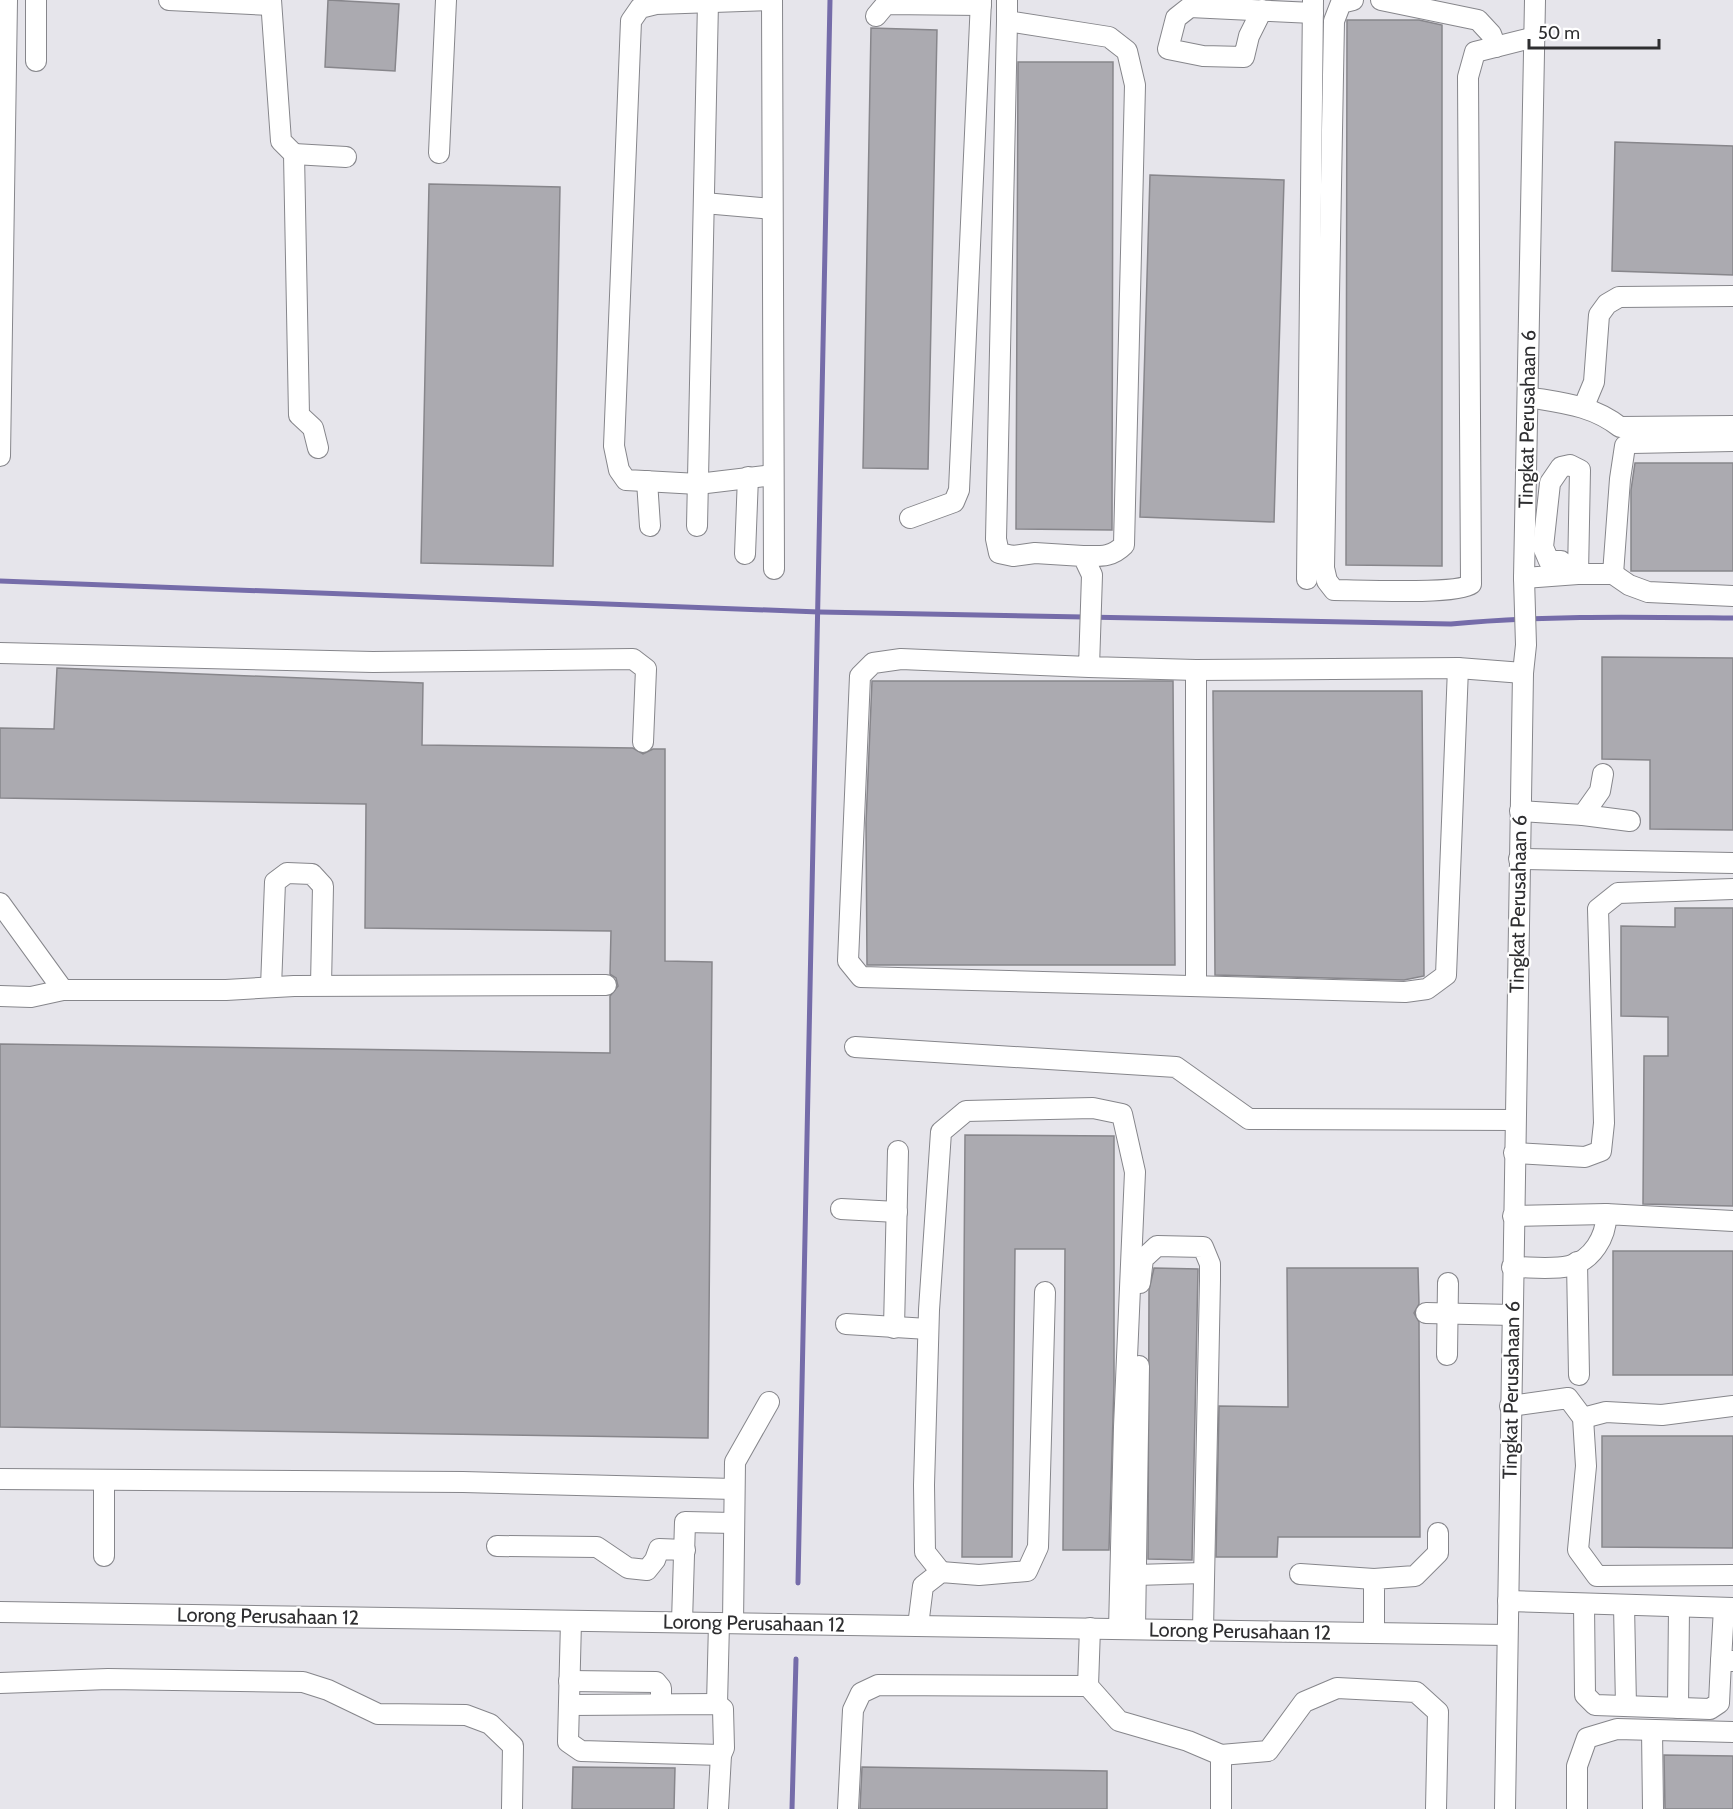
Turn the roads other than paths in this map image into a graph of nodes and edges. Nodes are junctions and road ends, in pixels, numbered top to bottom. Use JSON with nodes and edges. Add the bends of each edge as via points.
{"nodes":[{"id":1,"x":7,"y":0,"type":"edge"},
{"id":2,"x":36,"y":0,"type":"edge"},
{"id":3,"x":169,"y":0,"type":"edge"},
{"id":4,"x":446,"y":0,"type":"edge"},
{"id":5,"x":772,"y":0,"type":"edge"},
{"id":6,"x":1007,"y":0,"type":"edge"},
{"id":7,"x":1353,"y":0,"type":"edge"},
{"id":8,"x":1381,"y":0,"type":"edge"},
{"id":9,"x":1535,"y":0,"type":"edge"},
{"id":10,"x":271,"y":2,"type":"edge"},
{"id":11,"x":708,"y":3,"type":"junction"},
{"id":12,"x":981,"y":3,"type":"edge"},
{"id":13,"x":1313,"y":6,"type":"edge"},
{"id":14,"x":1262,"y":10,"type":"junction"},
{"id":15,"x":876,"y":16,"type":"dead end"},
{"id":16,"x":1007,"y":21,"type":"junction"},
{"id":17,"x":1535,"y":36,"type":"junction"},
{"id":18,"x":1496,"y":47,"type":"junction"},
{"id":19,"x":36,"y":61,"type":"dead end"},
{"id":20,"x":439,"y":153,"type":"dead end"},
{"id":21,"x":294,"y":154,"type":"junction"},
{"id":22,"x":346,"y":157,"type":"dead end"},
{"id":23,"x":704,"y":204,"type":"junction"},
{"id":24,"x":772,"y":209,"type":"junction"},
{"id":25,"x":1733,"y":296,"type":"edge"},
{"id":26,"x":1528,"y":397,"type":"junction"},
{"id":27,"x":1584,"y":406,"type":"junction"},
{"id":28,"x":1733,"y":426,"type":"edge"},
{"id":29,"x":1733,"y":441,"type":"edge"},
{"id":30,"x":318,"y":448,"type":"dead end"},
{"id":31,"x":0,"y":456,"type":"edge"},
{"id":32,"x":773,"y":475,"type":"junction"},
{"id":33,"x":748,"y":477,"type":"junction"},
{"id":34,"x":647,"y":481,"type":"junction"},
{"id":35,"x":698,"y":484,"type":"junction"},
{"id":36,"x":910,"y":518,"type":"dead end"},
{"id":37,"x":696,"y":525,"type":"dead end"},
{"id":38,"x":650,"y":526,"type":"dead end"},
{"id":39,"x":745,"y":554,"type":"dead end"},
{"id":40,"x":1083,"y":556,"type":"junction"},
{"id":41,"x":1561,"y":561,"type":"dead end"},
{"id":42,"x":774,"y":568,"type":"dead end"},
{"id":43,"x":1578,"y":574,"type":"junction"},
{"id":44,"x":1613,"y":574,"type":"junction"},
{"id":45,"x":1524,"y":578,"type":"junction"},
{"id":46,"x":1307,"y":579,"type":"dead end"},
{"id":47,"x":1733,"y":596,"type":"edge"},
{"id":48,"x":0,"y":653,"type":"edge"},
{"id":49,"x":1089,"y":667,"type":"junction"},
{"id":50,"x":1458,"y":668,"type":"junction"},
{"id":51,"x":1196,"y":670,"type":"junction"},
{"id":52,"x":1523,"y":673,"type":"junction"},
{"id":53,"x":643,"y":742,"type":"dead end"},
{"id":54,"x":1603,"y":774,"type":"dead end"},
{"id":55,"x":1520,"y":812,"type":"junction"},
{"id":56,"x":1583,"y":815,"type":"junction"},
{"id":57,"x":1630,"y":821,"type":"dead end"},
{"id":58,"x":1519,"y":859,"type":"junction"},
{"id":59,"x":1733,"y":862,"type":"edge"},
{"id":60,"x":1733,"y":889,"type":"edge"},
{"id":61,"x":0,"y":903,"type":"edge"},
{"id":62,"x":321,"y":985,"type":"junction"},
{"id":63,"x":606,"y":985,"type":"dead end"},
{"id":64,"x":1196,"y":986,"type":"junction"},
{"id":65,"x":271,"y":987,"type":"junction"},
{"id":66,"x":63,"y":990,"type":"junction"},
{"id":67,"x":0,"y":996,"type":"edge"},
{"id":68,"x":855,"y":1047,"type":"dead end"},
{"id":69,"x":1514,"y":1120,"type":"junction"},
{"id":70,"x":898,"y":1151,"type":"dead end"},
{"id":71,"x":1514,"y":1153,"type":"junction"},
{"id":72,"x":841,"y":1209,"type":"dead end"},
{"id":73,"x":897,"y":1212,"type":"junction"},
{"id":74,"x":1606,"y":1214,"type":"junction"},
{"id":75,"x":1513,"y":1216,"type":"junction"},
{"id":76,"x":1733,"y":1221,"type":"edge"},
{"id":77,"x":1577,"y":1262,"type":"junction"},
{"id":78,"x":1512,"y":1267,"type":"junction"},
{"id":79,"x":1448,"y":1283,"type":"dead end"},
{"id":80,"x":1045,"y":1292,"type":"dead end"},
{"id":81,"x":1426,"y":1313,"type":"dead end"},
{"id":82,"x":1449,"y":1313,"type":"junction"},
{"id":83,"x":1512,"y":1315,"type":"junction"},
{"id":84,"x":846,"y":1324,"type":"dead end"},
{"id":85,"x":894,"y":1328,"type":"junction"},
{"id":86,"x":928,"y":1329,"type":"junction"},
{"id":87,"x":1447,"y":1355,"type":"dead end"},
{"id":88,"x":1579,"y":1375,"type":"dead end"},
{"id":89,"x":769,"y":1402,"type":"dead end"},
{"id":90,"x":1510,"y":1406,"type":"junction"},
{"id":91,"x":1733,"y":1406,"type":"edge"},
{"id":92,"x":1583,"y":1418,"type":"junction"},
{"id":93,"x":0,"y":1479,"type":"edge"},
{"id":94,"x":104,"y":1480,"type":"junction"},
{"id":95,"x":734,"y":1489,"type":"junction"},
{"id":96,"x":734,"y":1523,"type":"junction"},
{"id":97,"x":1438,"y":1533,"type":"dead end"},
{"id":98,"x":497,"y":1545,"type":"dead end"},
{"id":99,"x":685,"y":1550,"type":"junction"},
{"id":100,"x":104,"y":1556,"type":"dead end"},
{"id":101,"x":941,"y":1572,"type":"junction"},
{"id":102,"x":1203,"y":1573,"type":"junction"},
{"id":103,"x":1300,"y":1574,"type":"dead end"},
{"id":104,"x":1136,"y":1575,"type":"junction"},
{"id":105,"x":1733,"y":1575,"type":"edge"},
{"id":106,"x":1374,"y":1579,"type":"junction"},
{"id":107,"x":1508,"y":1601,"type":"junction"},
{"id":108,"x":1584,"y":1604,"type":"junction"},
{"id":109,"x":1624,"y":1605,"type":"junction"},
{"id":110,"x":1679,"y":1606,"type":"junction"},
{"id":111,"x":1728,"y":1608,"type":"edge"},
{"id":112,"x":0,"y":1612,"type":"edge"},
{"id":113,"x":571,"y":1621,"type":"junction"},
{"id":114,"x":682,"y":1622,"type":"junction"},
{"id":115,"x":726,"y":1623,"type":"junction"},
{"id":116,"x":918,"y":1626,"type":"junction"},
{"id":117,"x":1090,"y":1628,"type":"junction"},
{"id":118,"x":1127,"y":1629,"type":"junction"},
{"id":119,"x":1203,"y":1630,"type":"junction"},
{"id":120,"x":1374,"y":1633,"type":"junction"},
{"id":121,"x":1507,"y":1635,"type":"junction"},
{"id":122,"x":1727,"y":1661,"type":"edge"},
{"id":123,"x":569,"y":1681,"type":"junction"},
{"id":124,"x":0,"y":1683,"type":"edge"},
{"id":125,"x":1088,"y":1686,"type":"junction"},
{"id":126,"x":661,"y":1704,"type":"junction"},
{"id":127,"x":717,"y":1704,"type":"junction"},
{"id":128,"x":568,"y":1705,"type":"junction"},
{"id":129,"x":1626,"y":1706,"type":"junction"},
{"id":130,"x":1678,"y":1708,"type":"junction"},
{"id":131,"x":1652,"y":1730,"type":"junction"},
{"id":132,"x":1733,"y":1732,"type":"edge"},
{"id":133,"x":721,"y":1755,"type":"junction"},
{"id":134,"x":1221,"y":1755,"type":"junction"},
{"id":135,"x":512,"y":1809,"type":"edge"},
{"id":136,"x":718,"y":1809,"type":"edge"},
{"id":137,"x":848,"y":1809,"type":"edge"},
{"id":138,"x":1221,"y":1809,"type":"edge"},
{"id":139,"x":1436,"y":1809,"type":"edge"},
{"id":140,"x":1505,"y":1809,"type":"edge"},
{"id":141,"x":1576,"y":1809,"type":"edge"},
{"id":142,"x":1653,"y":1809,"type":"edge"}],
"edges":[{"from":1,"to":31,"type":"street"},
{"from":2,"to":19,"type":"street"},
{"from":3,"to":10,"type":"street"},
{"from":4,"to":20,"type":"street"},
{"from":5,"to":11,"type":"street"},
{"from":5,"to":24,"type":"street"},
{"from":6,"to":16,"type":"street"},
{"from":7,"to":18,"type":"street","via":[[1341,3],[1334,21],[1324,568],[1326,581],[1334,590],[1437,590],[1466,588],[1471,584],[1468,77],[1475,52]]},
{"from":8,"to":18,"type":"street","via":[[1478,20],[1491,34]]},
{"from":9,"to":17,"type":"street","name":"Tingkat Perusahaan 6"},
{"from":10,"to":21,"type":"street","via":[[280,141]]},
{"from":11,"to":23,"type":"street"},
{"from":11,"to":34,"type":"street","via":[[656,4],[640,9],[631,21],[614,446],[619,470],[626,480]]},
{"from":12,"to":15,"type":"street","via":[[886,4]]},
{"from":12,"to":36,"type":"street","via":[[958,490],[954,502]]},
{"from":13,"to":14,"type":"street"},
{"from":13,"to":46,"type":"street"},
{"from":14,"to":14,"type":"street","via":[[1191,7],[1176,18],[1168,48],[1203,56],[1244,57]]},
{"from":16,"to":40,"type":"street","via":[[996,539],[999,553],[1013,556]]},
{"from":16,"to":40,"type":"street","via":[[1109,37],[1127,51],[1135,85],[1124,545],[1115,554]]},
{"from":17,"to":18,"type":"street"},
{"from":17,"to":26,"type":"street","name":"Tingkat Perusahaan 6"},
{"from":21,"to":22,"type":"street"},
{"from":21,"to":30,"type":"street","via":[[299,415],[313,428]]},
{"from":23,"to":24,"type":"street"},
{"from":23,"to":35,"type":"street"},
{"from":24,"to":32,"type":"street"},
{"from":25,"to":27,"type":"street","via":[[1619,297],[1607,304],[1599,315],[1594,382]]},
{"from":26,"to":27,"type":"street"},
{"from":26,"to":45,"type":"street","name":"Tingkat Perusahaan 6"},
{"from":27,"to":28,"type":"street","via":[[1620,427]]},
{"from":29,"to":44,"type":"street","via":[[1625,446]]},
{"from":32,"to":33,"type":"street"},
{"from":32,"to":42,"type":"street"},
{"from":33,"to":35,"type":"street"},
{"from":33,"to":39,"type":"street"},
{"from":34,"to":35,"type":"street"},
{"from":34,"to":38,"type":"street"},
{"from":35,"to":37,"type":"street"},
{"from":40,"to":49,"type":"street","via":[[1092,576]]},
{"from":41,"to":43,"type":"street","via":[[1549,561],[1543,547],[1550,483],[1561,467],[1570,465],[1580,470]]},
{"from":43,"to":44,"type":"street"},
{"from":43,"to":45,"type":"street"},
{"from":44,"to":47,"type":"street","via":[[1648,592]]},
{"from":45,"to":52,"type":"street","name":"Tingkat Perusahaan 6"},
{"from":48,"to":53,"type":"street","via":[[374,662],[633,659],[646,669]]},
{"from":49,"to":51,"type":"street"},
{"from":49,"to":64,"type":"street","via":[[901,659],[873,663],[860,676],[848,961],[861,977]]},
{"from":50,"to":51,"type":"street"},
{"from":50,"to":52,"type":"street"},
{"from":50,"to":64,"type":"street","via":[[1446,975],[1427,989],[1405,992]]},
{"from":51,"to":64,"type":"street"},
{"from":52,"to":55,"type":"street","name":"Tingkat Perusahaan 6"},
{"from":54,"to":56,"type":"street","via":[[1600,791]]},
{"from":55,"to":56,"type":"street"},
{"from":55,"to":58,"type":"street","name":"Tingkat Perusahaan 6"},
{"from":56,"to":57,"type":"street"},
{"from":58,"to":59,"type":"street"},
{"from":58,"to":69,"type":"street","name":"Tingkat Perusahaan 6"},
{"from":60,"to":71,"type":"street","via":[[1618,893],[1598,909],[1604,1123],[1601,1150],[1585,1157]]},
{"from":61,"to":66,"type":"street"},
{"from":62,"to":63,"type":"street"},
{"from":62,"to":65,"type":"street"},
{"from":62,"to":65,"type":"street","via":[[323,886],[312,874],[287,873],[275,882]]},
{"from":65,"to":66,"type":"street"},
{"from":66,"to":67,"type":"street","via":[[31,997]]},
{"from":68,"to":69,"type":"street","via":[[1176,1067],[1249,1119]]},
{"from":69,"to":71,"type":"street","name":"Tingkat Perusahaan 6"},
{"from":70,"to":73,"type":"street"},
{"from":71,"to":75,"type":"street","name":"Tingkat Perusahaan 6"},
{"from":72,"to":73,"type":"street"},
{"from":73,"to":85,"type":"street"},
{"from":74,"to":75,"type":"street"},
{"from":74,"to":76,"type":"street"},
{"from":74,"to":77,"type":"street","via":[[1606,1227],[1592,1254]]},
{"from":75,"to":78,"type":"street","name":"Tingkat Perusahaan 6"},
{"from":77,"to":78,"type":"street","via":[[1569,1266]]},
{"from":77,"to":88,"type":"street"},
{"from":78,"to":83,"type":"street","name":"Tingkat Perusahaan 6"},
{"from":79,"to":82,"type":"street"},
{"from":80,"to":101,"type":"street","via":[[1038,1547],[1027,1571],[979,1575]]},
{"from":81,"to":82,"type":"street"},
{"from":82,"to":83,"type":"street"},
{"from":82,"to":87,"type":"street"},
{"from":83,"to":90,"type":"street","name":"Tingkat Perusahaan 6"},
{"from":84,"to":85,"type":"street"},
{"from":85,"to":86,"type":"street"},
{"from":86,"to":101,"type":"street","via":[[926,1552]]},
{"from":86,"to":118,"type":"street","via":[[941,1132],[966,1111],[1093,1108],[1122,1114],[1136,1172],[1124,1427]]},
{"from":89,"to":95,"type":"street","via":[[735,1462]]},
{"from":90,"to":92,"type":"street","via":[[1568,1398]]},
{"from":90,"to":107,"type":"street","name":"Tingkat Perusahaan 6"},
{"from":91,"to":92,"type":"street","via":[[1662,1415],[1606,1412]]},
{"from":92,"to":105,"type":"street","via":[[1586,1466],[1578,1550],[1597,1576]]},
{"from":93,"to":94,"type":"street"},
{"from":94,"to":95,"type":"street","via":[[463,1482]]},
{"from":94,"to":100,"type":"street"},
{"from":95,"to":96,"type":"street"},
{"from":96,"to":99,"type":"street","via":[[685,1521]]},
{"from":96,"to":115,"type":"street"},
{"from":97,"to":106,"type":"street","via":[[1438,1553],[1415,1576]]},
{"from":98,"to":99,"type":"street","via":[[597,1547],[628,1568],[647,1570],[659,1549]]},
{"from":99,"to":114,"type":"street"},
{"from":101,"to":116,"type":"street","via":[[923,1586]]},
{"from":102,"to":104,"type":"street"},
{"from":102,"to":104,"type":"street","via":[[1210,1264],[1203,1247],[1157,1246],[1143,1258],[1140,1279]]},
{"from":102,"to":119,"type":"street"},
{"from":103,"to":106,"type":"street"},
{"from":104,"to":118,"type":"street"},
{"from":106,"to":120,"type":"street"},
{"from":107,"to":108,"type":"street"},
{"from":107,"to":121,"type":"street","name":"Tingkat Perusahaan 6"},
{"from":108,"to":109,"type":"street"},
{"from":108,"to":129,"type":"street","via":[[1586,1695],[1595,1705]]},
{"from":109,"to":110,"type":"street"},
{"from":109,"to":129,"type":"street"},
{"from":110,"to":111,"type":"street"},
{"from":110,"to":130,"type":"street"},
{"from":111,"to":122,"type":"street"},
{"from":112,"to":113,"type":"street","name":"Lorong Perusahaan 12"},
{"from":113,"to":114,"type":"street","name":"Lorong Perusahaan 12"},
{"from":113,"to":123,"type":"street"},
{"from":114,"to":115,"type":"street","name":"Lorong Perusahaan 12"},
{"from":115,"to":116,"type":"street","name":"Lorong Perusahaan 12"},
{"from":115,"to":127,"type":"street"},
{"from":116,"to":117,"type":"street","name":"Lorong Perusahaan 12"},
{"from":117,"to":118,"type":"street","name":"Lorong Perusahaan 12"},
{"from":117,"to":125,"type":"street"},
{"from":118,"to":119,"type":"street","name":"Lorong Perusahaan 12"},
{"from":119,"to":120,"type":"street","name":"Lorong Perusahaan 12"},
{"from":120,"to":121,"type":"street","name":"Lorong Perusahaan 12"},
{"from":121,"to":140,"type":"street","name":"Tingkat Perusahaan 6"},
{"from":122,"to":130,"type":"street","via":[[1719,1703],[1710,1709]]},
{"from":123,"to":126,"type":"street","via":[[656,1682],[661,1688]]},
{"from":123,"to":128,"type":"street"},
{"from":124,"to":135,"type":"street","via":[[108,1679],[303,1682],[378,1714],[466,1714],[490,1724],[513,1746]]},
{"from":125,"to":134,"type":"street","via":[[1119,1721]]},
{"from":125,"to":137,"type":"street","via":[[878,1685],[861,1692],[853,1710]]},
{"from":126,"to":127,"type":"street"},
{"from":126,"to":128,"type":"street"},
{"from":127,"to":133,"type":"street","via":[[723,1709]]},
{"from":128,"to":133,"type":"street","via":[[568,1742],[580,1751]]},
{"from":129,"to":130,"type":"street"},
{"from":131,"to":132,"type":"street"},
{"from":131,"to":141,"type":"street","via":[[1617,1729],[1587,1738],[1577,1766]]},
{"from":131,"to":142,"type":"street"},
{"from":133,"to":136,"type":"street"},
{"from":134,"to":138,"type":"street"},
{"from":134,"to":139,"type":"street","via":[[1268,1751],[1304,1702],[1337,1688],[1416,1692],[1438,1712]]}]}
